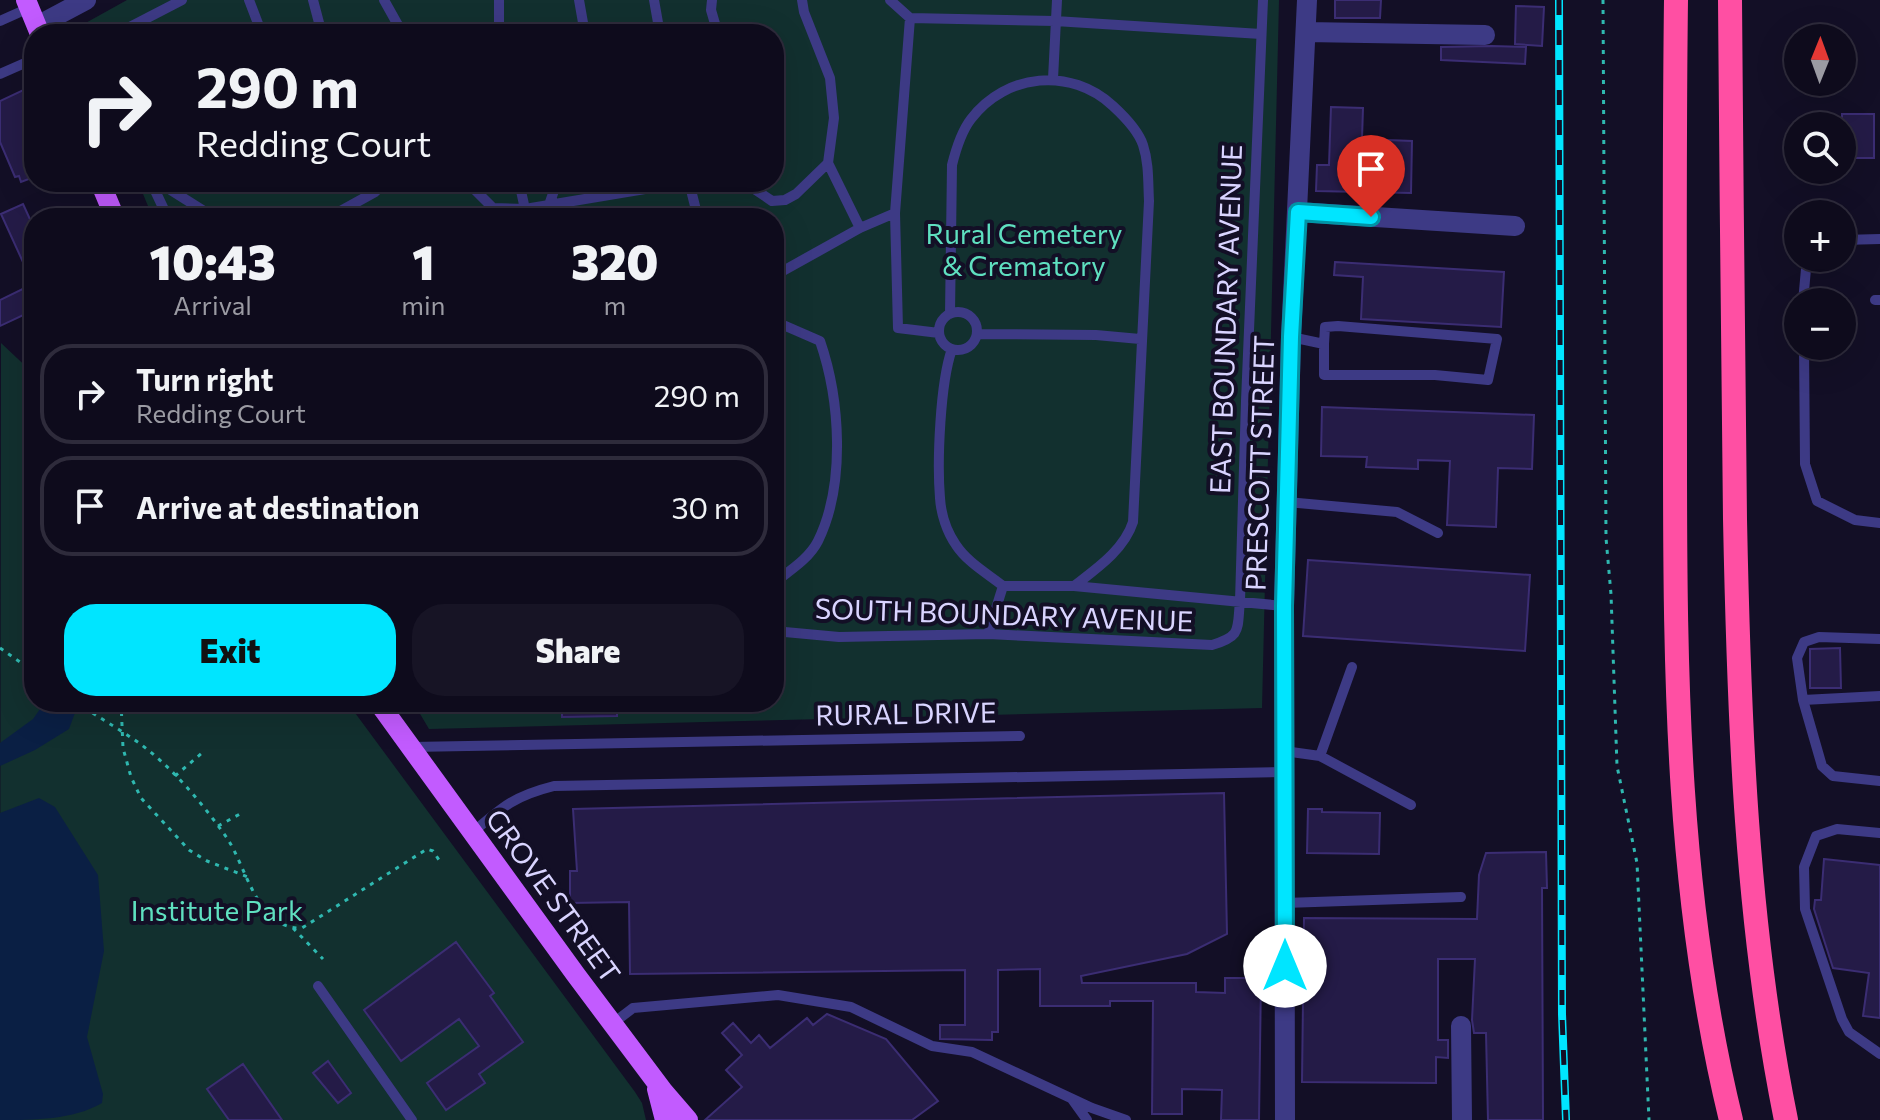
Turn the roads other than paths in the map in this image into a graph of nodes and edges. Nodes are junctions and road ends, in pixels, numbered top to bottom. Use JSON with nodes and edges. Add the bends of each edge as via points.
{"nodes":[{"id":1,"x":86,"y":0,"type":"edge"},
{"id":2,"x":182,"y":0,"type":"edge"},
{"id":3,"x":249,"y":0,"type":"edge"},
{"id":4,"x":313,"y":0,"type":"edge"},
{"id":5,"x":384,"y":0,"type":"edge"},
{"id":6,"x":499,"y":0,"type":"edge"},
{"id":7,"x":579,"y":0,"type":"edge"},
{"id":8,"x":654,"y":0,"type":"edge"},
{"id":9,"x":712,"y":0,"type":"edge"},
{"id":10,"x":802,"y":0,"type":"edge"},
{"id":11,"x":890,"y":0,"type":"edge"},
{"id":12,"x":1057,"y":0,"type":"edge"},
{"id":13,"x":1263,"y":0,"type":"edge"},
{"id":14,"x":1307,"y":0,"type":"edge"},
{"id":15,"x":1676,"y":0,"type":"edge"},
{"id":16,"x":1730,"y":0,"type":"edge"},
{"id":17,"x":33,"y":17,"type":"edge"},
{"id":18,"x":910,"y":18,"type":"junction"},
{"id":19,"x":0,"y":21,"type":"edge"},
{"id":20,"x":1055,"y":21,"type":"junction"},
{"id":21,"x":136,"y":24,"type":"edge"},
{"id":22,"x":258,"y":24,"type":"edge"},
{"id":23,"x":319,"y":24,"type":"edge"},
{"id":24,"x":397,"y":24,"type":"edge"},
{"id":25,"x":499,"y":24,"type":"edge"},
{"id":26,"x":583,"y":24,"type":"edge"},
{"id":27,"x":658,"y":24,"type":"edge"},
{"id":28,"x":715,"y":24,"type":"edge"},
{"id":29,"x":1306,"y":32,"type":"junction"},
{"id":30,"x":1261,"y":34,"type":"junction"},
{"id":31,"x":1485,"y":35,"type":"dead end"},
{"id":32,"x":24,"y":63,"type":"edge"},
{"id":33,"x":0,"y":74,"type":"edge"},
{"id":34,"x":1053,"y":79,"type":"junction"},
{"id":35,"x":828,"y":163,"type":"junction"},
{"id":36,"x":174,"y":192,"type":"edge"},
{"id":37,"x":375,"y":192,"type":"edge"},
{"id":38,"x":476,"y":192,"type":"edge"},
{"id":39,"x":554,"y":192,"type":"edge"},
{"id":40,"x":628,"y":192,"type":"edge"},
{"id":41,"x":759,"y":192,"type":"edge"},
{"id":42,"x":549,"y":205,"type":"junction"},
{"id":43,"x":199,"y":208,"type":"edge"},
{"id":44,"x":346,"y":208,"type":"edge"},
{"id":45,"x":490,"y":208,"type":"edge"},
{"id":46,"x":531,"y":208,"type":"edge"},
{"id":47,"x":1298,"y":212,"type":"junction"},
{"id":48,"x":895,"y":213,"type":"junction"},
{"id":49,"x":1515,"y":226,"type":"dead end"},
{"id":50,"x":860,"y":228,"type":"junction"},
{"id":51,"x":1880,"y":239,"type":"edge"},
{"id":52,"x":1856,"y":240,"type":"edge"},
{"id":53,"x":784,"y":270,"type":"edge"},
{"id":54,"x":950,"y":314,"type":"junction"},
{"id":55,"x":784,"y":325,"type":"edge"},
{"id":56,"x":939,"y":333,"type":"junction"},
{"id":57,"x":977,"y":334,"type":"junction"},
{"id":58,"x":1291,"y":337,"type":"junction"},
{"id":59,"x":1140,"y":339,"type":"junction"},
{"id":60,"x":1324,"y":344,"type":"junction"},
{"id":61,"x":952,"y":349,"type":"junction"},
{"id":62,"x":1804,"y":360,"type":"edge"},
{"id":63,"x":1287,"y":502,"type":"junction"},
{"id":64,"x":1880,"y":523,"type":"edge"},
{"id":65,"x":1438,"y":533,"type":"dead end"},
{"id":66,"x":784,"y":575,"type":"edge"},
{"id":67,"x":1003,"y":586,"type":"junction"},
{"id":68,"x":1074,"y":586,"type":"junction"},
{"id":69,"x":1240,"y":601,"type":"junction"},
{"id":70,"x":1284,"y":606,"type":"junction"},
{"id":71,"x":784,"y":633,"type":"edge"},
{"id":72,"x":988,"y":634,"type":"junction"},
{"id":73,"x":1231,"y":639,"type":"joint"},
{"id":74,"x":1880,"y":639,"type":"edge"},
{"id":75,"x":1352,"y":667,"type":"dead end"},
{"id":76,"x":1880,"y":696,"type":"edge"},
{"id":77,"x":1803,"y":700,"type":"junction"},
{"id":78,"x":385,"y":712,"type":"edge"},
{"id":79,"x":1020,"y":736,"type":"dead end"},
{"id":80,"x":409,"y":747,"type":"junction"},
{"id":81,"x":1320,"y":756,"type":"junction"},
{"id":82,"x":1285,"y":762,"type":"junction"},
{"id":83,"x":1880,"y":781,"type":"edge"},
{"id":84,"x":1411,"y":805,"type":"dead end"},
{"id":85,"x":472,"y":833,"type":"junction"},
{"id":86,"x":1880,"y":833,"type":"edge"},
{"id":87,"x":1461,"y":897,"type":"dead end"},
{"id":88,"x":1285,"y":903,"type":"junction"},
{"id":89,"x":318,"y":986,"type":"dead end"},
{"id":90,"x":612,"y":1024,"type":"junction"},
{"id":91,"x":1461,"y":1026,"type":"dead end"},
{"id":92,"x":1880,"y":1054,"type":"edge"},
{"id":93,"x":1720,"y":1075,"type":"junction"},
{"id":94,"x":655,"y":1081,"type":"junction"},
{"id":95,"x":1071,"y":1098,"type":"junction"},
{"id":96,"x":412,"y":1120,"type":"edge"},
{"id":97,"x":665,"y":1120,"type":"edge"},
{"id":98,"x":688,"y":1120,"type":"edge"},
{"id":99,"x":1087,"y":1120,"type":"edge"},
{"id":100,"x":1126,"y":1120,"type":"edge"},
{"id":101,"x":1285,"y":1120,"type":"edge"},
{"id":102,"x":1462,"y":1120,"type":"edge"},
{"id":103,"x":1722,"y":1120,"type":"edge"},
{"id":104,"x":1731,"y":1120,"type":"edge"},
{"id":105,"x":1786,"y":1120,"type":"edge"}],
"edges":[{"from":1,"to":17,"type":"street"},
{"from":2,"to":21,"type":"lane"},
{"from":3,"to":22,"type":"lane"},
{"from":4,"to":23,"type":"lane"},
{"from":5,"to":24,"type":"lane"},
{"from":6,"to":25,"type":"lane"},
{"from":7,"to":26,"type":"lane"},
{"from":8,"to":27,"type":"lane"},
{"from":9,"to":28,"type":"lane"},
{"from":10,"to":35,"type":"lane","via":[[830,78],[834,118]]},
{"from":11,"to":18,"type":"lane"},
{"from":12,"to":20,"type":"lane"},
{"from":13,"to":30,"type":"lane","name":"EAST BOUNDARY AVENUE"},
{"from":14,"to":29,"type":"street","name":"PRESCOTT STREET"},
{"from":15,"to":93,"type":"highway","via":[[1677,723],[1691,888]]},
{"from":16,"to":105,"type":"highway","via":[[1738,663],[1751,872]]},
{"from":17,"to":19,"type":"lane"},
{"from":18,"to":20,"type":"lane"},
{"from":18,"to":48,"type":"lane"},
{"from":20,"to":30,"type":"lane"},
{"from":20,"to":34,"type":"lane"},
{"from":29,"to":31,"type":"street"},
{"from":29,"to":47,"type":"street","name":"PRESCOTT STREET"},
{"from":30,"to":69,"type":"lane","name":"EAST BOUNDARY AVENUE"},
{"from":32,"to":33,"type":"lane"},
{"from":34,"to":54,"type":"lane","via":[[1005,91],[985,105],[970,120],[957,147],[952,165]]},
{"from":34,"to":59,"type":"lane","via":[[1104,97],[1142,142],[1149,201]]},
{"from":35,"to":41,"type":"lane","via":[[785,200],[772,201]]},
{"from":35,"to":50,"type":"lane"},
{"from":36,"to":43,"type":"lane"},
{"from":37,"to":44,"type":"lane"},
{"from":38,"to":45,"type":"lane"},
{"from":39,"to":42,"type":"lane"},
{"from":40,"to":42,"type":"lane"},
{"from":42,"to":46,"type":"lane"},
{"from":47,"to":49,"type":"street"},
{"from":47,"to":58,"type":"street","name":"PRESCOTT STREET"},
{"from":48,"to":50,"type":"lane"},
{"from":48,"to":56,"type":"lane","via":[[898,328]]},
{"from":50,"to":53,"type":"lane"},
{"from":51,"to":52,"type":"lane"},
{"from":54,"to":56,"type":"lane"},
{"from":54,"to":57,"type":"lane","via":[[972,319]]},
{"from":55,"to":66,"type":"lane","via":[[820,341],[830,371],[836,436],[827,515],[817,543]]},
{"from":56,"to":61,"type":"lane"},
{"from":57,"to":59,"type":"lane"},
{"from":57,"to":61,"type":"lane","via":[[963,350]]},
{"from":58,"to":60,"type":"lane"},
{"from":58,"to":63,"type":"street","name":"PRESCOTT STREET"},
{"from":59,"to":68,"type":"lane","via":[[1133,522],[1119,547]]},
{"from":60,"to":60,"type":"lane","via":[[1324,375],[1488,380],[1497,339],[1338,326],[1325,327]]},
{"from":61,"to":67,"type":"lane","via":[[945,368],[940,499],[957,547]]},
{"from":62,"to":64,"type":"lane","via":[[1805,464],[1817,501],[1855,520]]},
{"from":63,"to":65,"type":"lane","via":[[1397,512]]},
{"from":63,"to":70,"type":"street","name":"PRESCOTT STREET"},
{"from":67,"to":68,"type":"lane"},
{"from":67,"to":72,"type":"lane"},
{"from":68,"to":69,"type":"lane"},
{"from":69,"to":70,"type":"lane"},
{"from":69,"to":73,"type":"lane","name":"EAST BOUNDARY AVENUE"},
{"from":70,"to":82,"type":"street","name":"PRESCOTT STREET"},
{"from":71,"to":72,"type":"lane","name":"SOUTH BOUNDARY AVENUE","via":[[839,637]]},
{"from":72,"to":73,"type":"lane","name":"SOUTH BOUNDARY AVENUE","via":[[1212,645]]},
{"from":74,"to":77,"type":"lane","via":[[1819,637],[1804,642],[1797,658]]},
{"from":75,"to":81,"type":"lane"},
{"from":76,"to":77,"type":"lane"},
{"from":77,"to":83,"type":"lane","via":[[1822,766],[1833,776]]},
{"from":78,"to":80,"type":"main road","name":"GROVE STREET"},
{"from":79,"to":80,"type":"lane","name":"RURAL DRIVE"},
{"from":80,"to":85,"type":"main road","name":"GROVE STREET"},
{"from":81,"to":82,"type":"lane"},
{"from":81,"to":84,"type":"lane"},
{"from":82,"to":85,"type":"lane","via":[[554,786],[524,794]]},
{"from":82,"to":88,"type":"street","name":"PRESCOTT STREET"},
{"from":85,"to":90,"type":"main road","name":"GROVE STREET"},
{"from":86,"to":92,"type":"lane","via":[[1837,829],[1816,836],[1804,867],[1805,909],[1842,1019],[1849,1032]]},
{"from":87,"to":88,"type":"lane"},
{"from":88,"to":101,"type":"street","name":"PRESCOTT STREET"},
{"from":89,"to":96,"type":"lane"},
{"from":90,"to":94,"type":"main road","name":"GROVE STREET"},
{"from":90,"to":95,"type":"lane","via":[[633,1008],[778,995],[851,1007],[932,1046],[972,1052]]},
{"from":91,"to":102,"type":"street"},
{"from":93,"to":103,"type":"highway"},
{"from":93,"to":104,"type":"highway"},
{"from":94,"to":97,"type":"main road"},
{"from":94,"to":98,"type":"main road","name":"GROVE STREET"},
{"from":95,"to":99,"type":"lane"},
{"from":95,"to":100,"type":"lane"}]}
